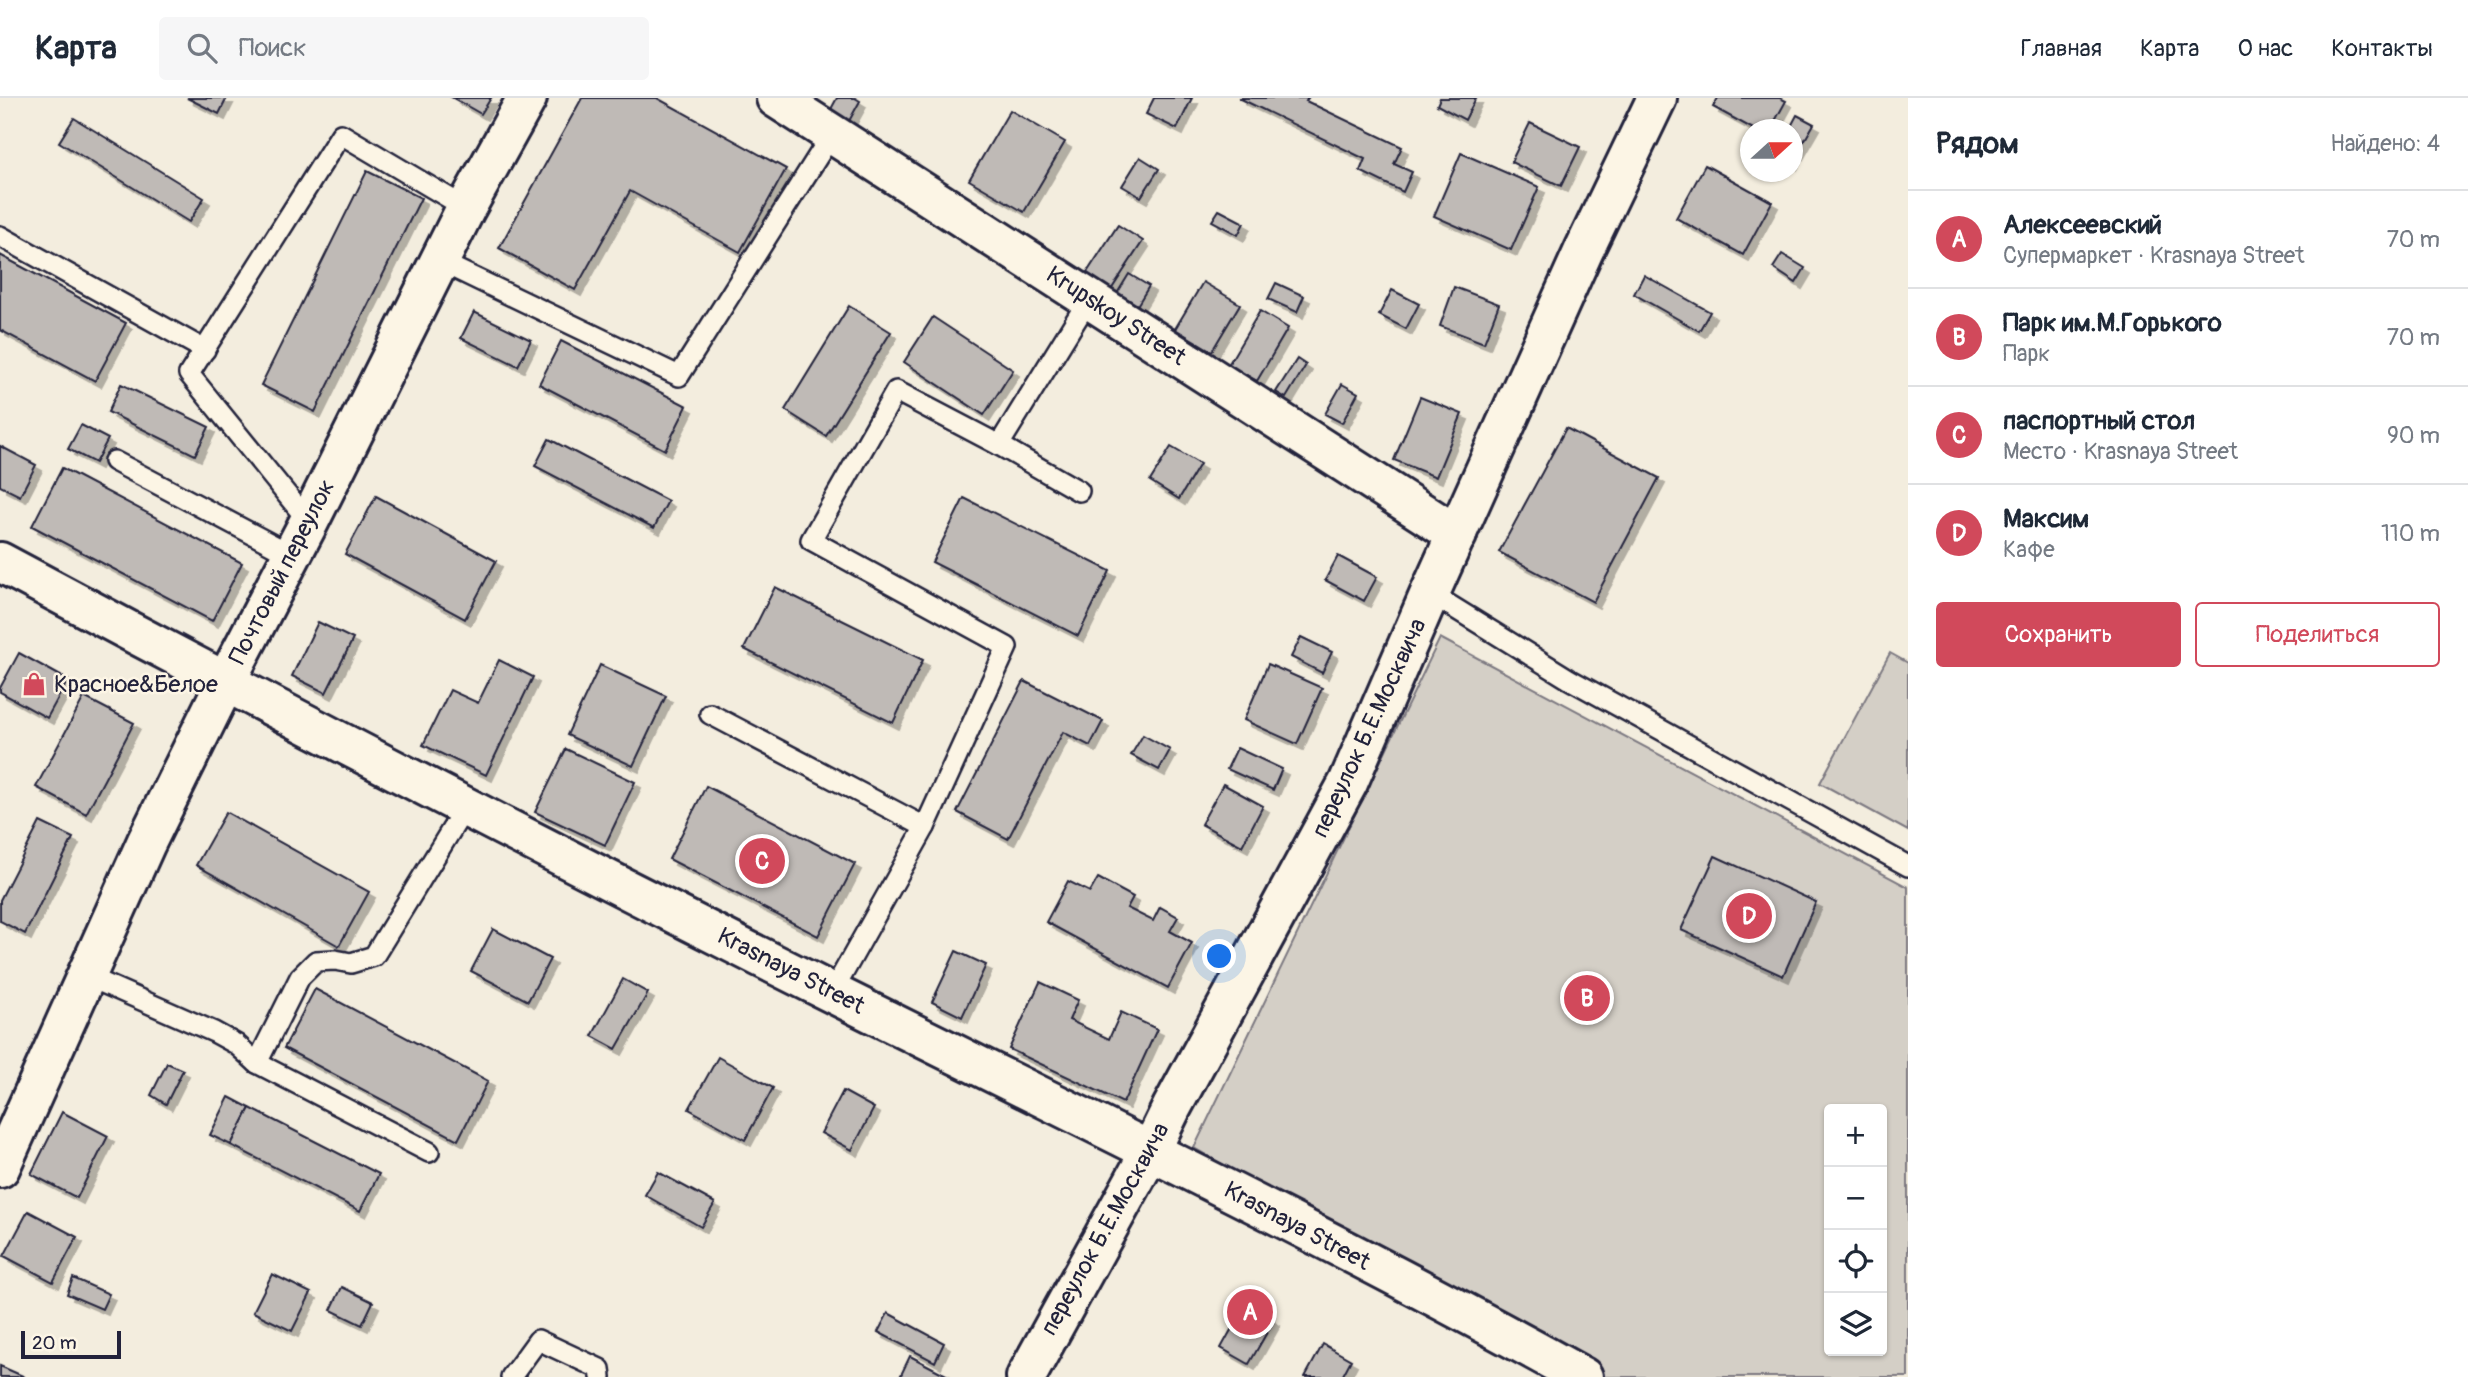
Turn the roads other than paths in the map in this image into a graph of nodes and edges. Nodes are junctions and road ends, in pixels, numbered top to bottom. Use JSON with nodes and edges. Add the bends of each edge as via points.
{"nodes":[{"id":1,"x":527,"y":98,"type":"edge"},
{"id":2,"x":776,"y":98,"type":"edge"},
{"id":3,"x":1657,"y":98,"type":"edge"},
{"id":4,"x":832,"y":134,"type":"junction"},
{"id":5,"x":466,"y":208,"type":"junction"},
{"id":6,"x":0,"y":236,"type":"edge"},
{"id":7,"x":439,"y":261,"type":"junction"},
{"id":8,"x":1089,"y":299,"type":"junction"},
{"id":9,"x":205,"y":350,"type":"junction"},
{"id":10,"x":999,"y":445,"type":"junction"},
{"id":11,"x":114,"y":461,"type":"dead end"},
{"id":12,"x":1079,"y":491,"type":"dead end"},
{"id":13,"x":309,"y":522,"type":"junction"},
{"id":14,"x":1457,"y":535,"type":"junction"},
{"id":15,"x":292,"y":555,"type":"junction"},
{"id":16,"x":0,"y":562,"type":"edge"},
{"id":17,"x":1430,"y":593,"type":"junction"},
{"id":18,"x":225,"y":682,"type":"junction"},
{"id":19,"x":710,"y":714,"type":"dead end"},
{"id":20,"x":466,"y":806,"type":"junction"},
{"id":21,"x":925,"y":827,"type":"junction"},
{"id":22,"x":1908,"y":866,"type":"edge"},
{"id":23,"x":87,"y":976,"type":"junction"},
{"id":24,"x":832,"y":993,"type":"junction"},
{"id":25,"x":257,"y":1063,"type":"junction"},
{"id":26,"x":1151,"y":1150,"type":"junction"},
{"id":27,"x":429,"y":1152,"type":"dead end"},
{"id":28,"x":0,"y":1168,"type":"edge"},
{"id":29,"x":512,"y":1377,"type":"edge"},
{"id":30,"x":601,"y":1377,"type":"edge"},
{"id":31,"x":1026,"y":1377,"type":"edge"},
{"id":32,"x":1583,"y":1377,"type":"edge"}],
"edges":[{"from":1,"to":5,"type":"street","name":"Почтовый переулок"},
{"from":2,"to":4,"type":"street","name":"Krupskoy Street"},
{"from":3,"to":14,"type":"street","name":"переулок Б.Е.Москвича"},
{"from":4,"to":7,"type":"lane","via":[[679,376]]},
{"from":4,"to":8,"type":"street","name":"Krupskoy Street"},
{"from":5,"to":7,"type":"street","name":"Почтовый переулок"},
{"from":5,"to":9,"type":"lane","via":[[341,134]]},
{"from":6,"to":9,"type":"lane"},
{"from":7,"to":13,"type":"street","name":"Почтовый переулок"},
{"from":8,"to":10,"type":"lane"},
{"from":8,"to":14,"type":"street","name":"Krupskoy Street"},
{"from":9,"to":13,"type":"lane","via":[[189,374]]},
{"from":10,"to":12,"type":"lane"},
{"from":10,"to":21,"type":"lane","via":[[896,391],[811,540],[1007,648]]},
{"from":11,"to":15,"type":"lane"},
{"from":13,"to":15,"type":"street","name":"Почтовый переулок"},
{"from":14,"to":17,"type":"street","name":"переулок Б.Е.Москвича"},
{"from":15,"to":18,"type":"street","name":"Почтовый переулок"},
{"from":16,"to":18,"type":"street","name":"Krasnaya Street"},
{"from":17,"to":22,"type":"lane","via":[[1569,679]]},
{"from":17,"to":26,"type":"street","name":"переулок Б.Е.Москвича","via":[[1348,783]]},
{"from":18,"to":20,"type":"street","name":"Krasnaya Street"},
{"from":18,"to":23,"type":"street","name":"Почтовый переулок"},
{"from":19,"to":21,"type":"lane"},
{"from":20,"to":24,"type":"street","name":"Krasnaya Street"},
{"from":20,"to":25,"type":"lane","via":[[374,956],[351,963],[316,961],[300,977]]},
{"from":21,"to":24,"type":"lane"},
{"from":23,"to":25,"type":"lane","via":[[214,1032]]},
{"from":23,"to":28,"type":"street","name":"Почтовый переулок"},
{"from":24,"to":26,"type":"street","name":"Krasnaya Street"},
{"from":25,"to":27,"type":"lane"},
{"from":26,"to":31,"type":"street","name":"переулок Б.Е.Москвича"},
{"from":26,"to":32,"type":"street","name":"Krasnaya Street"},
{"from":29,"to":30,"type":"lane","via":[[538,1340],[600,1370]]}]}
